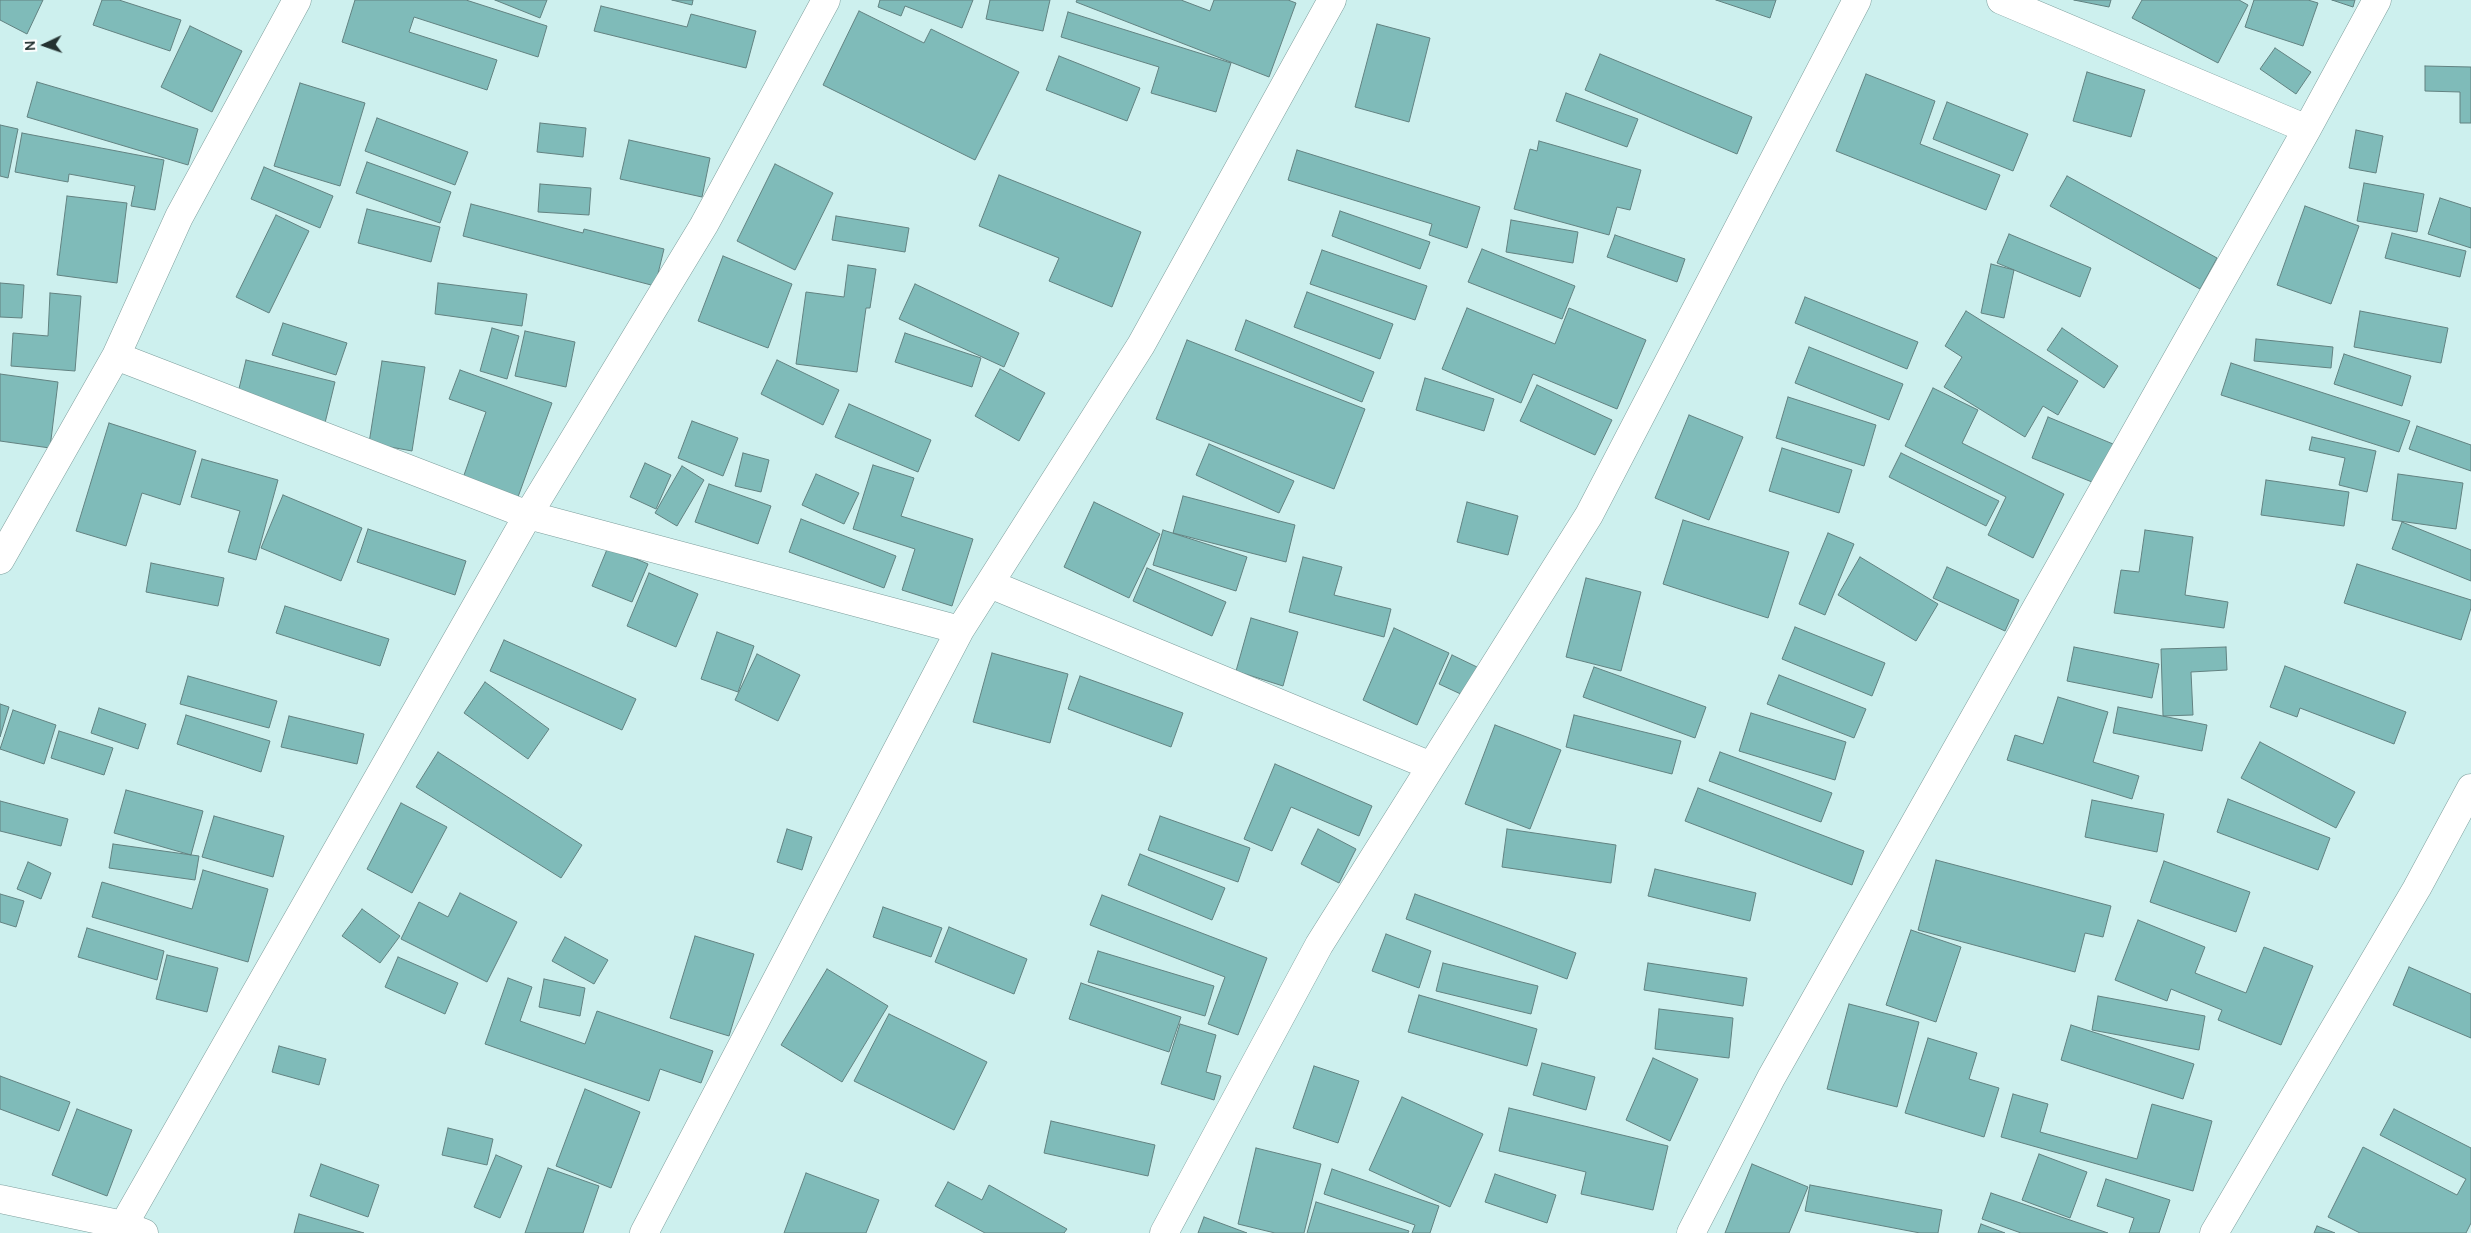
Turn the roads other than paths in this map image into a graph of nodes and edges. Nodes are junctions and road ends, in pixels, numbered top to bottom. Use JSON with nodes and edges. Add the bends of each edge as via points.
{"nodes":[{"id":1,"x":297,"y":0,"type":"edge"},
{"id":2,"x":826,"y":0,"type":"edge"},
{"id":3,"x":1332,"y":0,"type":"edge"},
{"id":4,"x":1857,"y":0,"type":"edge"},
{"id":5,"x":2001,"y":0,"type":"edge"},
{"id":6,"x":2377,"y":0,"type":"edge"},
{"id":7,"x":2307,"y":129,"type":"junction"},
{"id":8,"x":116,"y":356,"type":"junction"},
{"id":9,"x":528,"y":515,"type":"junction"},
{"id":10,"x":0,"y":560,"type":"edge"},
{"id":11,"x":990,"y":584,"type":"junction"},
{"id":12,"x":960,"y":630,"type":"junction"},
{"id":13,"x":1431,"y":766,"type":"junction"},
{"id":14,"x":2471,"y":788,"type":"edge"},
{"id":15,"x":0,"y":1199,"type":"edge"},
{"id":16,"x":128,"y":1230,"type":"edge"},
{"id":17,"x":644,"y":1233,"type":"edge"},
{"id":18,"x":1164,"y":1233,"type":"edge"},
{"id":19,"x":1691,"y":1233,"type":"edge"},
{"id":20,"x":2214,"y":1233,"type":"edge"}],
"edges":[{"from":1,"to":8,"type":"street","via":[[180,217]]},
{"from":2,"to":9,"type":"street","via":[[704,225]]},
{"from":3,"to":11,"type":"street","via":[[1141,345]]},
{"from":4,"to":13,"type":"street","via":[[1589,515]]},
{"from":5,"to":7,"type":"street"},
{"from":6,"to":7,"type":"street"},
{"from":7,"to":19,"type":"street","via":[[1771,1078]]},
{"from":8,"to":9,"type":"street"},
{"from":8,"to":10,"type":"street"},
{"from":9,"to":12,"type":"street"},
{"from":9,"to":16,"type":"street"},
{"from":11,"to":12,"type":"street"},
{"from":11,"to":13,"type":"street"},
{"from":12,"to":17,"type":"street"},
{"from":13,"to":18,"type":"street","via":[[1319,945]]},
{"from":14,"to":20,"type":"street","via":[[2417,888]]},
{"from":15,"to":16,"type":"street"}]}
